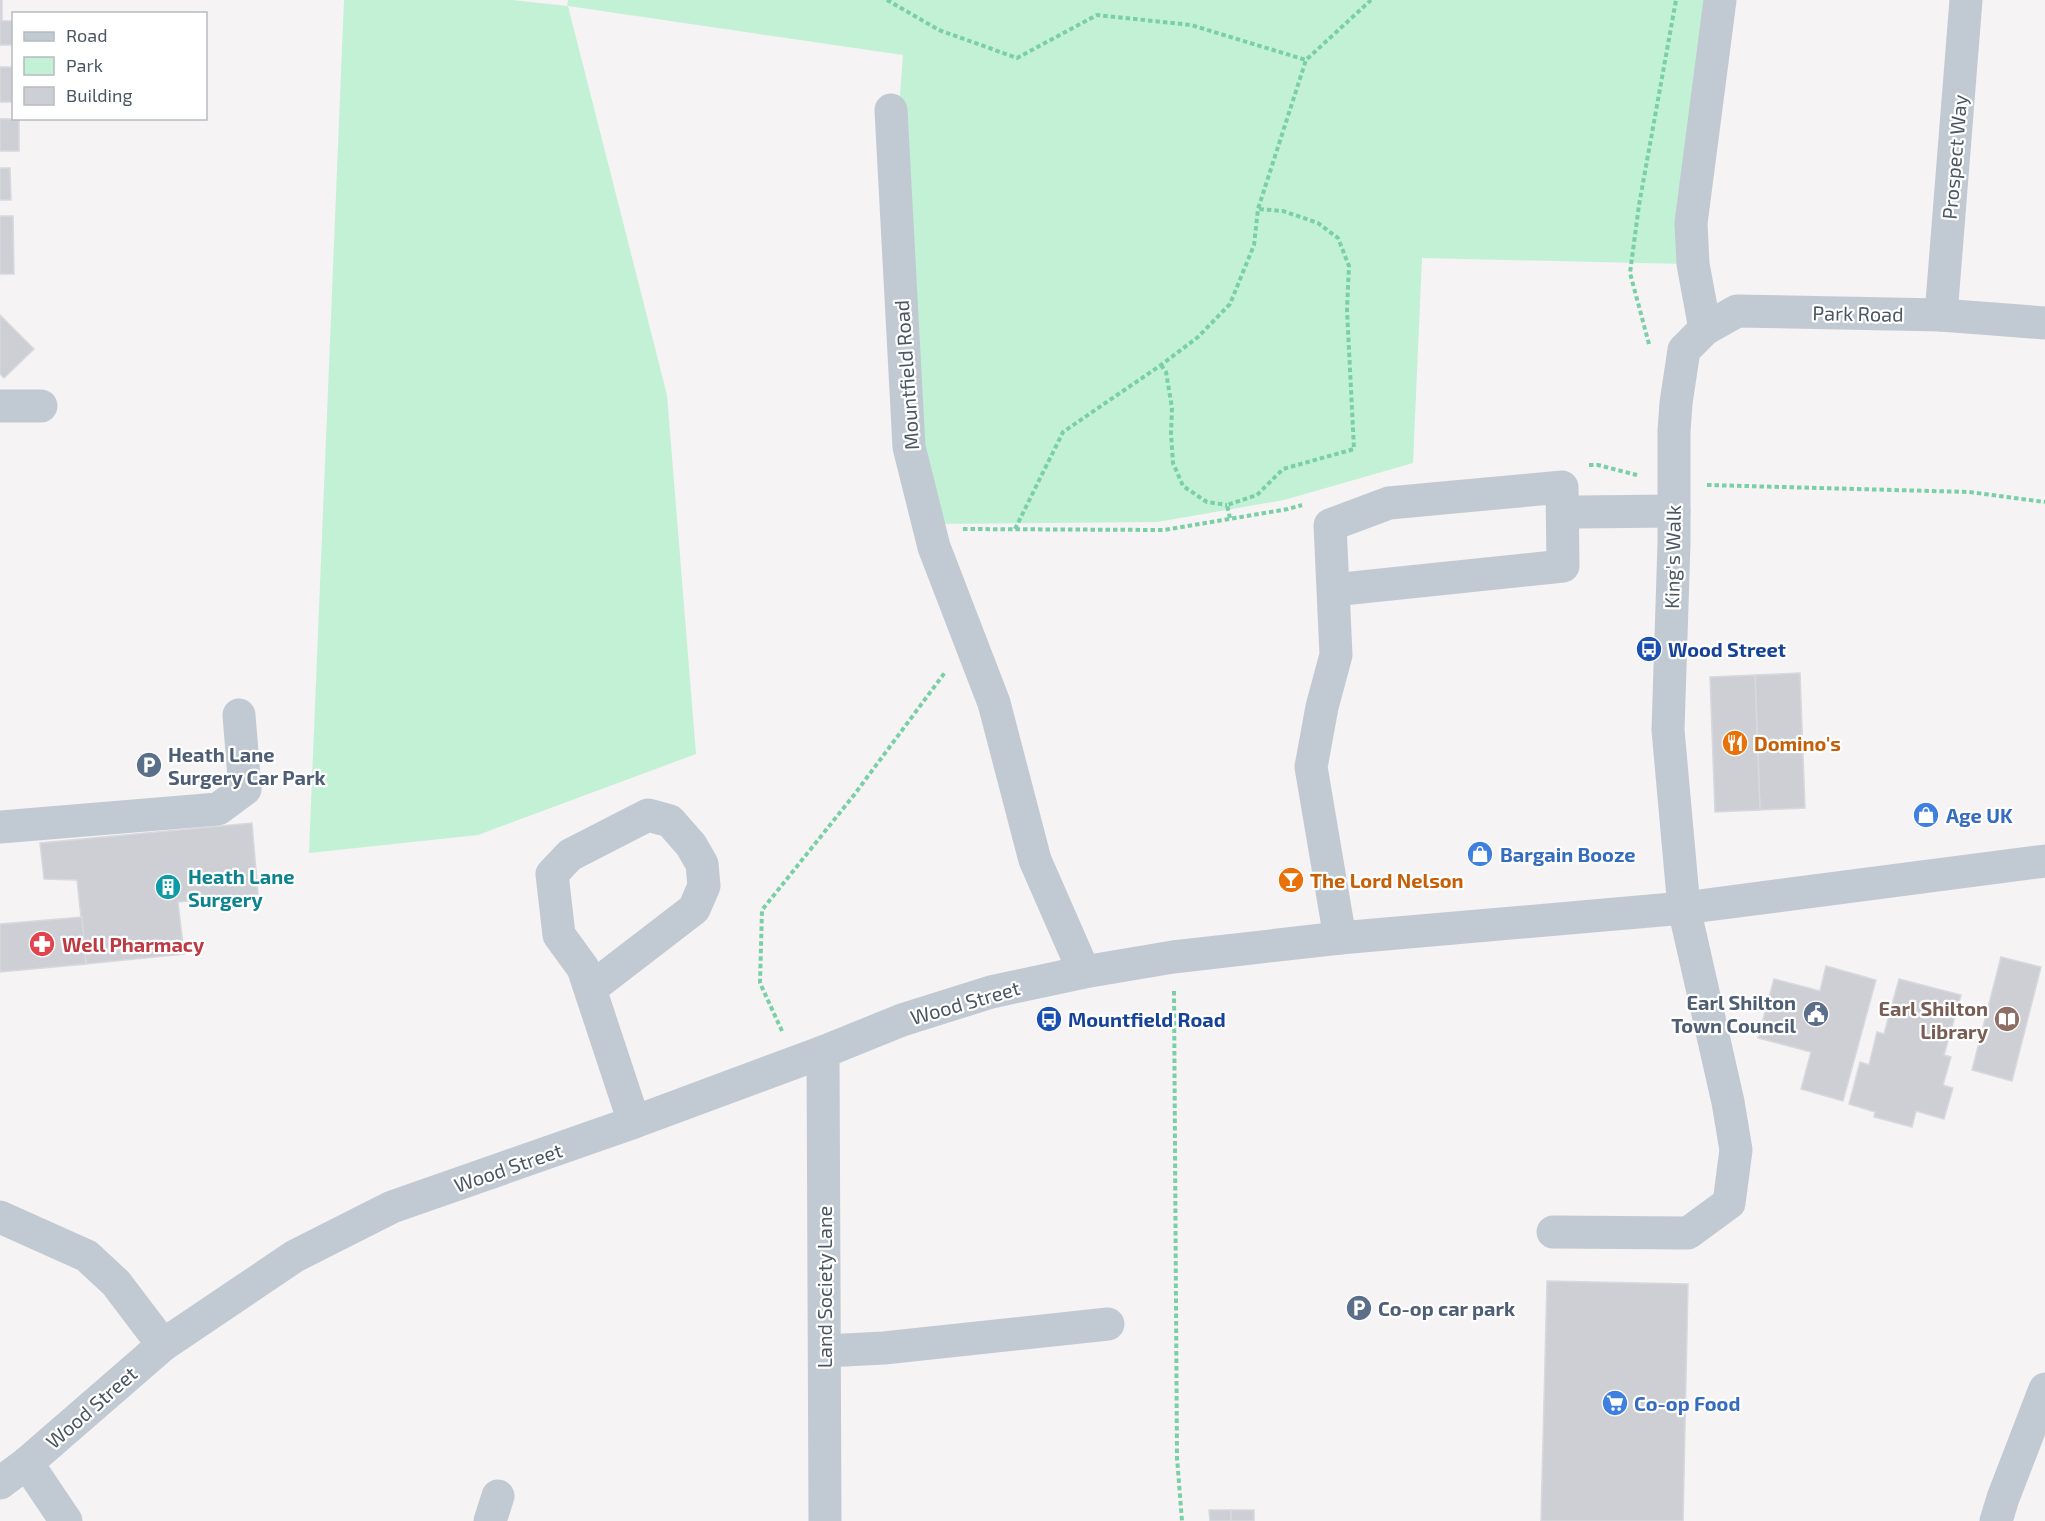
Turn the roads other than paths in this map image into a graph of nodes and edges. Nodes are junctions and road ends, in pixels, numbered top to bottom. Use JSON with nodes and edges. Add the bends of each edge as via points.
{"nodes":[{"id":1,"x":1720,"y":0,"type":"edge"},
{"id":2,"x":1966,"y":0,"type":"edge"},
{"id":3,"x":891,"y":110,"type":"dead end"},
{"id":4,"x":1941,"y":315,"type":"junction"},
{"id":5,"x":2045,"y":323,"type":"edge"},
{"id":6,"x":1695,"y":340,"type":"junction"},
{"id":7,"x":0,"y":406,"type":"edge"},
{"id":8,"x":41,"y":406,"type":"dead end"},
{"id":9,"x":1674,"y":511,"type":"junction"},
{"id":10,"x":1579,"y":512,"type":"dead end"},
{"id":11,"x":1333,"y":590,"type":"junction"},
{"id":12,"x":239,"y":715,"type":"dead end"},
{"id":13,"x":0,"y":827,"type":"edge"},
{"id":14,"x":2045,"y":861,"type":"edge"},
{"id":15,"x":1684,"y":908,"type":"junction"},
{"id":16,"x":1340,"y":938,"type":"junction"},
{"id":17,"x":1084,"y":972,"type":"junction"},
{"id":18,"x":590,"y":989,"type":"junction"},
{"id":19,"x":810,"y":1057,"type":"junction"},
{"id":20,"x":634,"y":1122,"type":"junction"},
{"id":21,"x":0,"y":1217,"type":"edge"},
{"id":22,"x":1553,"y":1232,"type":"dead end"},
{"id":23,"x":1108,"y":1324,"type":"dead end"},
{"id":24,"x":163,"y":1345,"type":"junction"},
{"id":25,"x":825,"y":1351,"type":"junction"},
{"id":26,"x":2045,"y":1389,"type":"edge"},
{"id":27,"x":27,"y":1463,"type":"junction"},
{"id":28,"x":0,"y":1483,"type":"edge"},
{"id":29,"x":66,"y":1521,"type":"edge"},
{"id":30,"x":825,"y":1521,"type":"edge"},
{"id":31,"x":1996,"y":1521,"type":"edge"}],
"edges":[{"from":1,"to":6,"type":"street","name":"King's Walk","via":[[1691,223]]},
{"from":2,"to":4,"type":"street","name":"Prospect Way"},
{"from":3,"to":17,"type":"street","name":"Mountfield Road","via":[[909,447],[934,546],[994,703],[1035,860]]},
{"from":4,"to":5,"type":"street","name":"Park Road"},
{"from":4,"to":6,"type":"street","name":"Park Road","via":[[1737,311]]},
{"from":6,"to":9,"type":"street","name":"King's Walk","via":[[1676,403]]},
{"from":7,"to":8,"type":"street"},
{"from":9,"to":10,"type":"street"},
{"from":9,"to":15,"type":"street","name":"King's Walk","via":[[1668,730]]},
{"from":11,"to":11,"type":"street","via":[[1330,525],[1389,503],[1562,487],[1563,566]]},
{"from":11,"to":16,"type":"street","via":[[1336,656],[1311,766]]},
{"from":12,"to":13,"type":"street","via":[[245,789],[218,808]]},
{"from":14,"to":15,"type":"street","name":"Wood Street"},
{"from":15,"to":16,"type":"street","name":"Wood Street"},
{"from":15,"to":22,"type":"street","name":"King's Walk","via":[[1736,1150],[1729,1203],[1688,1233]]},
{"from":16,"to":17,"type":"street","name":"Wood Street","via":[[1173,957]]},
{"from":17,"to":19,"type":"street","name":"Wood Street","via":[[991,992],[902,1020]]},
{"from":18,"to":18,"type":"street","via":[[583,968],[559,935],[552,874],[570,855],[648,814],[670,821],[702,864],[704,886],[694,909]]},
{"from":18,"to":20,"type":"street"},
{"from":19,"to":20,"type":"street","name":"Wood Street"},
{"from":19,"to":25,"type":"street","name":"Land Society Lane"},
{"from":20,"to":24,"type":"street","name":"Wood Street","via":[[392,1207],[295,1256]]},
{"from":21,"to":24,"type":"street","via":[[87,1256],[116,1284]]},
{"from":23,"to":25,"type":"street"},
{"from":24,"to":27,"type":"street","name":"Wood Street"},
{"from":25,"to":30,"type":"street","name":"Land Society Lane"},
{"from":26,"to":31,"type":"street"},
{"from":27,"to":28,"type":"street","name":"Wood Street"},
{"from":27,"to":29,"type":"street"}]}
